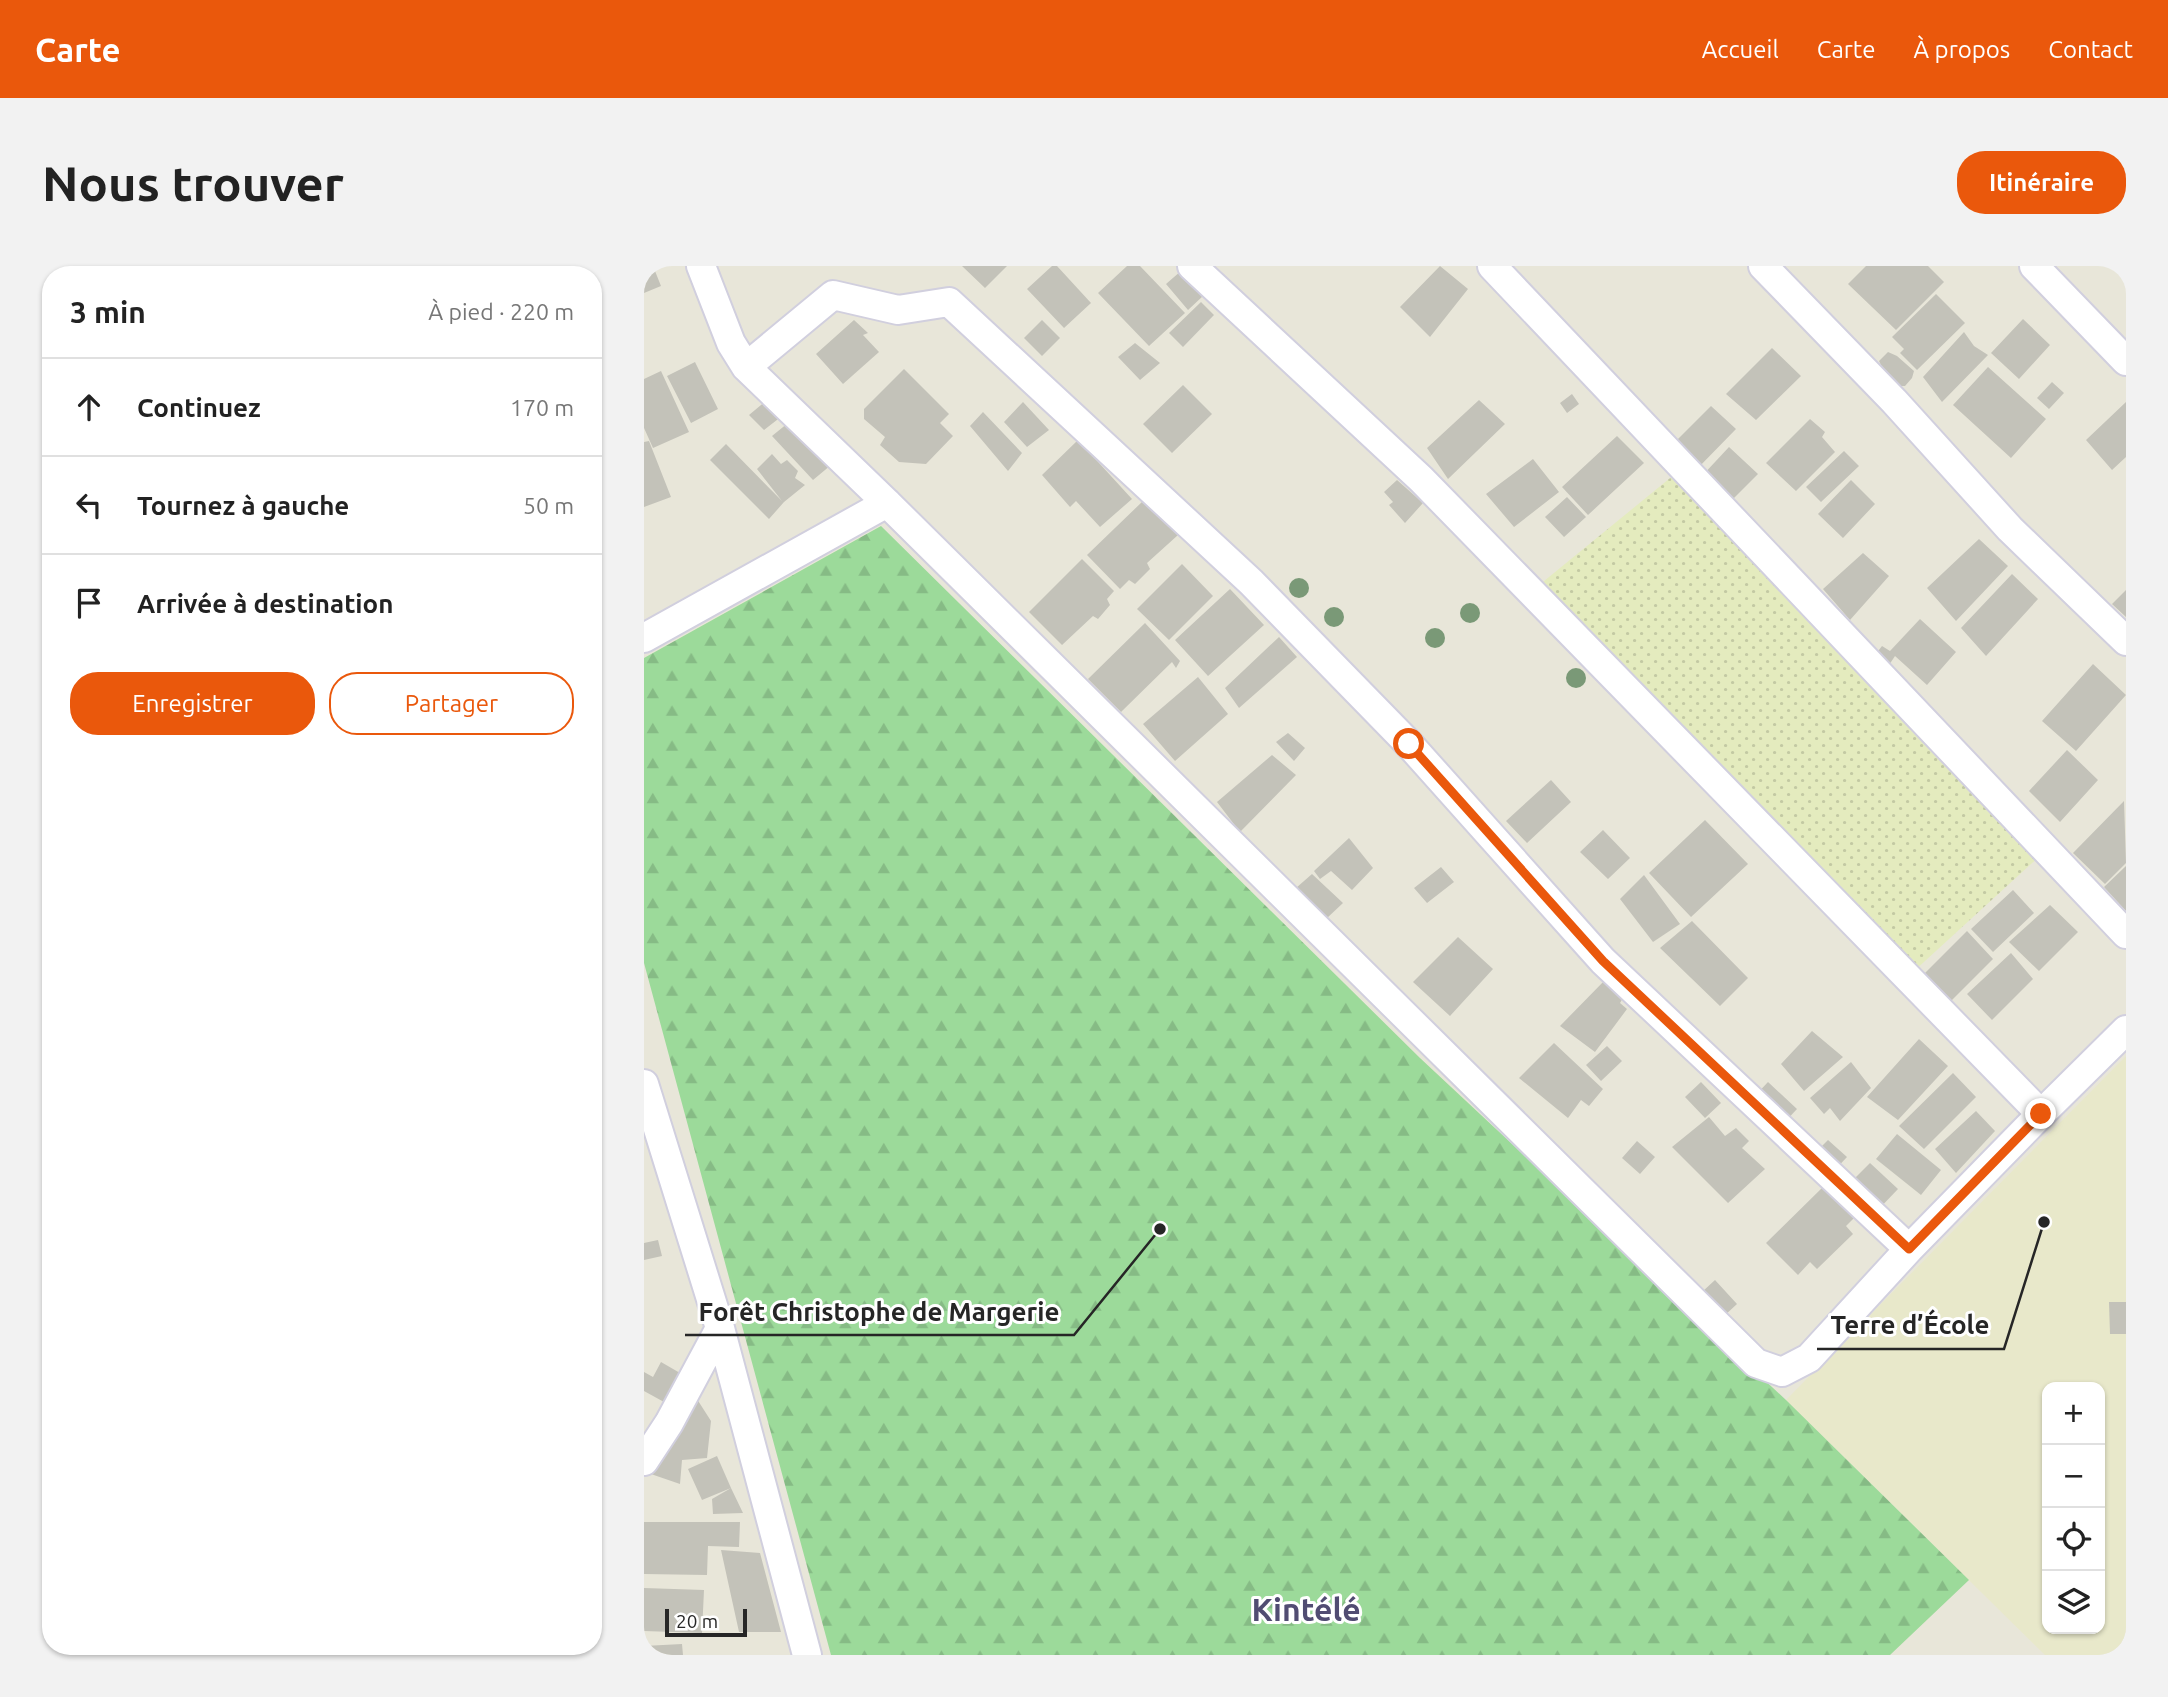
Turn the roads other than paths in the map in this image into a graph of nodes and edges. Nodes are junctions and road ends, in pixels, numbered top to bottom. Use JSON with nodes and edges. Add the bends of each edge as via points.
{"nodes":[{"id":1,"x":701,"y":266,"type":"edge"},
{"id":2,"x":1192,"y":266,"type":"edge"},
{"id":3,"x":1492,"y":266,"type":"edge"},
{"id":4,"x":1763,"y":266,"type":"edge"},
{"id":5,"x":2034,"y":266,"type":"edge"},
{"id":6,"x":2126,"y":361,"type":"edge"},
{"id":7,"x":746,"y":367,"type":"junction"},
{"id":8,"x":887,"y":503,"type":"junction"},
{"id":9,"x":644,"y":638,"type":"edge"},
{"id":10,"x":2126,"y":641,"type":"edge"},
{"id":11,"x":2126,"y":934,"type":"edge"},
{"id":12,"x":2126,"y":1030,"type":"edge"},
{"id":13,"x":644,"y":1084,"type":"edge"},
{"id":14,"x":2041,"y":1114,"type":"junction"},
{"id":15,"x":1909,"y":1249,"type":"junction"},
{"id":16,"x":720,"y":1328,"type":"junction"},
{"id":17,"x":644,"y":1461,"type":"edge"},
{"id":18,"x":807,"y":1655,"type":"edge"}],
"edges":[{"from":1,"to":7,"type":"street","via":[[731,342]]},
{"from":2,"to":14,"type":"street","via":[[1421,479]]},
{"from":3,"to":11,"type":"street"},
{"from":4,"to":10,"type":"street","via":[[2010,529]]},
{"from":5,"to":6,"type":"street"},
{"from":7,"to":8,"type":"street"},
{"from":7,"to":15,"type":"street","via":[[833,295],[898,310],[949,302],[1251,582],[1409,744],[1603,961]]},
{"from":8,"to":9,"type":"street"},
{"from":8,"to":15,"type":"street","via":[[1756,1363],[1782,1372],[1809,1358]]},
{"from":12,"to":14,"type":"street"},
{"from":13,"to":16,"type":"street"},
{"from":14,"to":15,"type":"street"},
{"from":16,"to":17,"type":"street"},
{"from":16,"to":18,"type":"street"}]}
